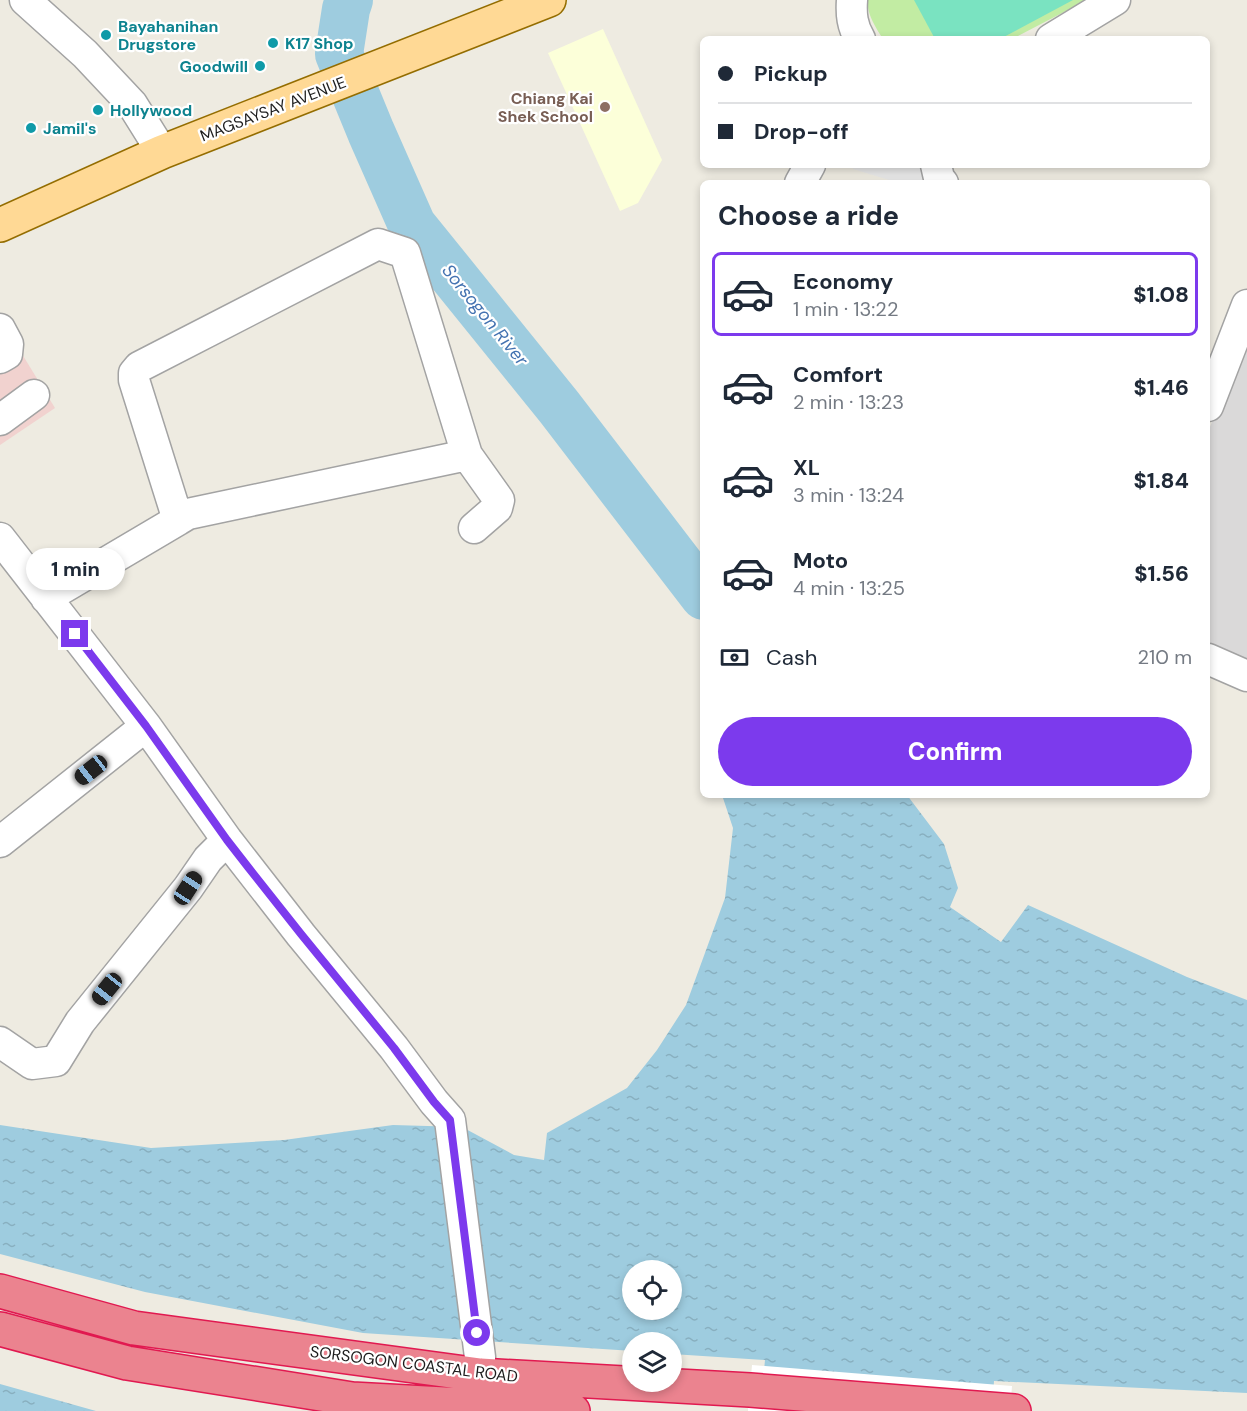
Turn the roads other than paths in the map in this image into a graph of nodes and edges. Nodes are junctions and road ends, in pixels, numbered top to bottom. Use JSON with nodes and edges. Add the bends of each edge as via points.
{"nodes":[{"id":1,"x":25,"y":0,"type":"edge"},
{"id":2,"x":549,"y":0,"type":"edge"},
{"id":3,"x":852,"y":0,"type":"edge"},
{"id":4,"x":1115,"y":0,"type":"edge"},
{"id":5,"x":858,"y":36,"type":"edge"},
{"id":6,"x":1056,"y":36,"type":"edge"},
{"id":7,"x":162,"y":152,"type":"junction"},
{"id":8,"x":0,"y":225,"type":"edge"},
{"id":9,"x":1247,"y":305,"type":"edge"},
{"id":10,"x":0,"y":329,"type":"edge"},
{"id":11,"x":0,"y":358,"type":"edge"},
{"id":12,"x":34,"y":395,"type":"dead end"},
{"id":13,"x":1210,"y":401,"type":"edge"},
{"id":14,"x":0,"y":420,"type":"edge"},
{"id":15,"x":467,"y":455,"type":"junction"},
{"id":16,"x":178,"y":520,"type":"junction"},
{"id":17,"x":474,"y":528,"type":"dead end"},
{"id":18,"x":0,"y":538,"type":"edge"},
{"id":19,"x":46,"y":598,"type":"junction"},
{"id":20,"x":1210,"y":660,"type":"edge"},
{"id":21,"x":1247,"y":676,"type":"edge"},
{"id":22,"x":146,"y":726,"type":"junction"},
{"id":23,"x":227,"y":840,"type":"junction"},
{"id":24,"x":0,"y":842,"type":"edge"},
{"id":25,"x":0,"y":1042,"type":"edge"},
{"id":26,"x":0,"y":1291,"type":"edge"},
{"id":27,"x":0,"y":1329,"type":"edge"},
{"id":28,"x":480,"y":1366,"type":"junction"},
{"id":29,"x":573,"y":1411,"type":"edge"},
{"id":30,"x":1012,"y":1411,"type":"edge"}],
"edges":[{"from":1,"to":7,"type":"street","via":[[85,54],[132,104]]},
{"from":2,"to":7,"type":"main road","name":"MAGSAYSAY AVENUE"},
{"from":3,"to":5,"type":"street","via":[[851,14]]},
{"from":4,"to":6,"type":"street"},
{"from":7,"to":8,"type":"main road","name":"MAGSAYSAY AVENUE"},
{"from":9,"to":13,"type":"street"},
{"from":10,"to":11,"type":"street","via":[[8,344],[7,354]]},
{"from":12,"to":14,"type":"street"},
{"from":15,"to":16,"type":"street","via":[[188,514]]},
{"from":15,"to":16,"type":"street","via":[[405,253],[378,244],[134,373]]},
{"from":15,"to":17,"type":"street","via":[[499,500],[497,508]]},
{"from":16,"to":19,"type":"street"},
{"from":18,"to":19,"type":"street"},
{"from":19,"to":22,"type":"street"},
{"from":20,"to":21,"type":"street"},
{"from":22,"to":23,"type":"street"},
{"from":22,"to":24,"type":"street"},
{"from":23,"to":25,"type":"street","via":[[80,1022],[56,1061],[33,1065]]},
{"from":23,"to":28,"type":"street","via":[[450,1120]]},
{"from":26,"to":28,"type":"highway","name":"SORSOGON COASTAL ROAD","via":[[134,1328]]},
{"from":27,"to":29,"type":"highway","name":"SORSOGON COASTAL ROAD","via":[[127,1363],[352,1399]]},
{"from":28,"to":30,"type":"highway","name":"SORSOGON COASTAL ROAD"}]}
